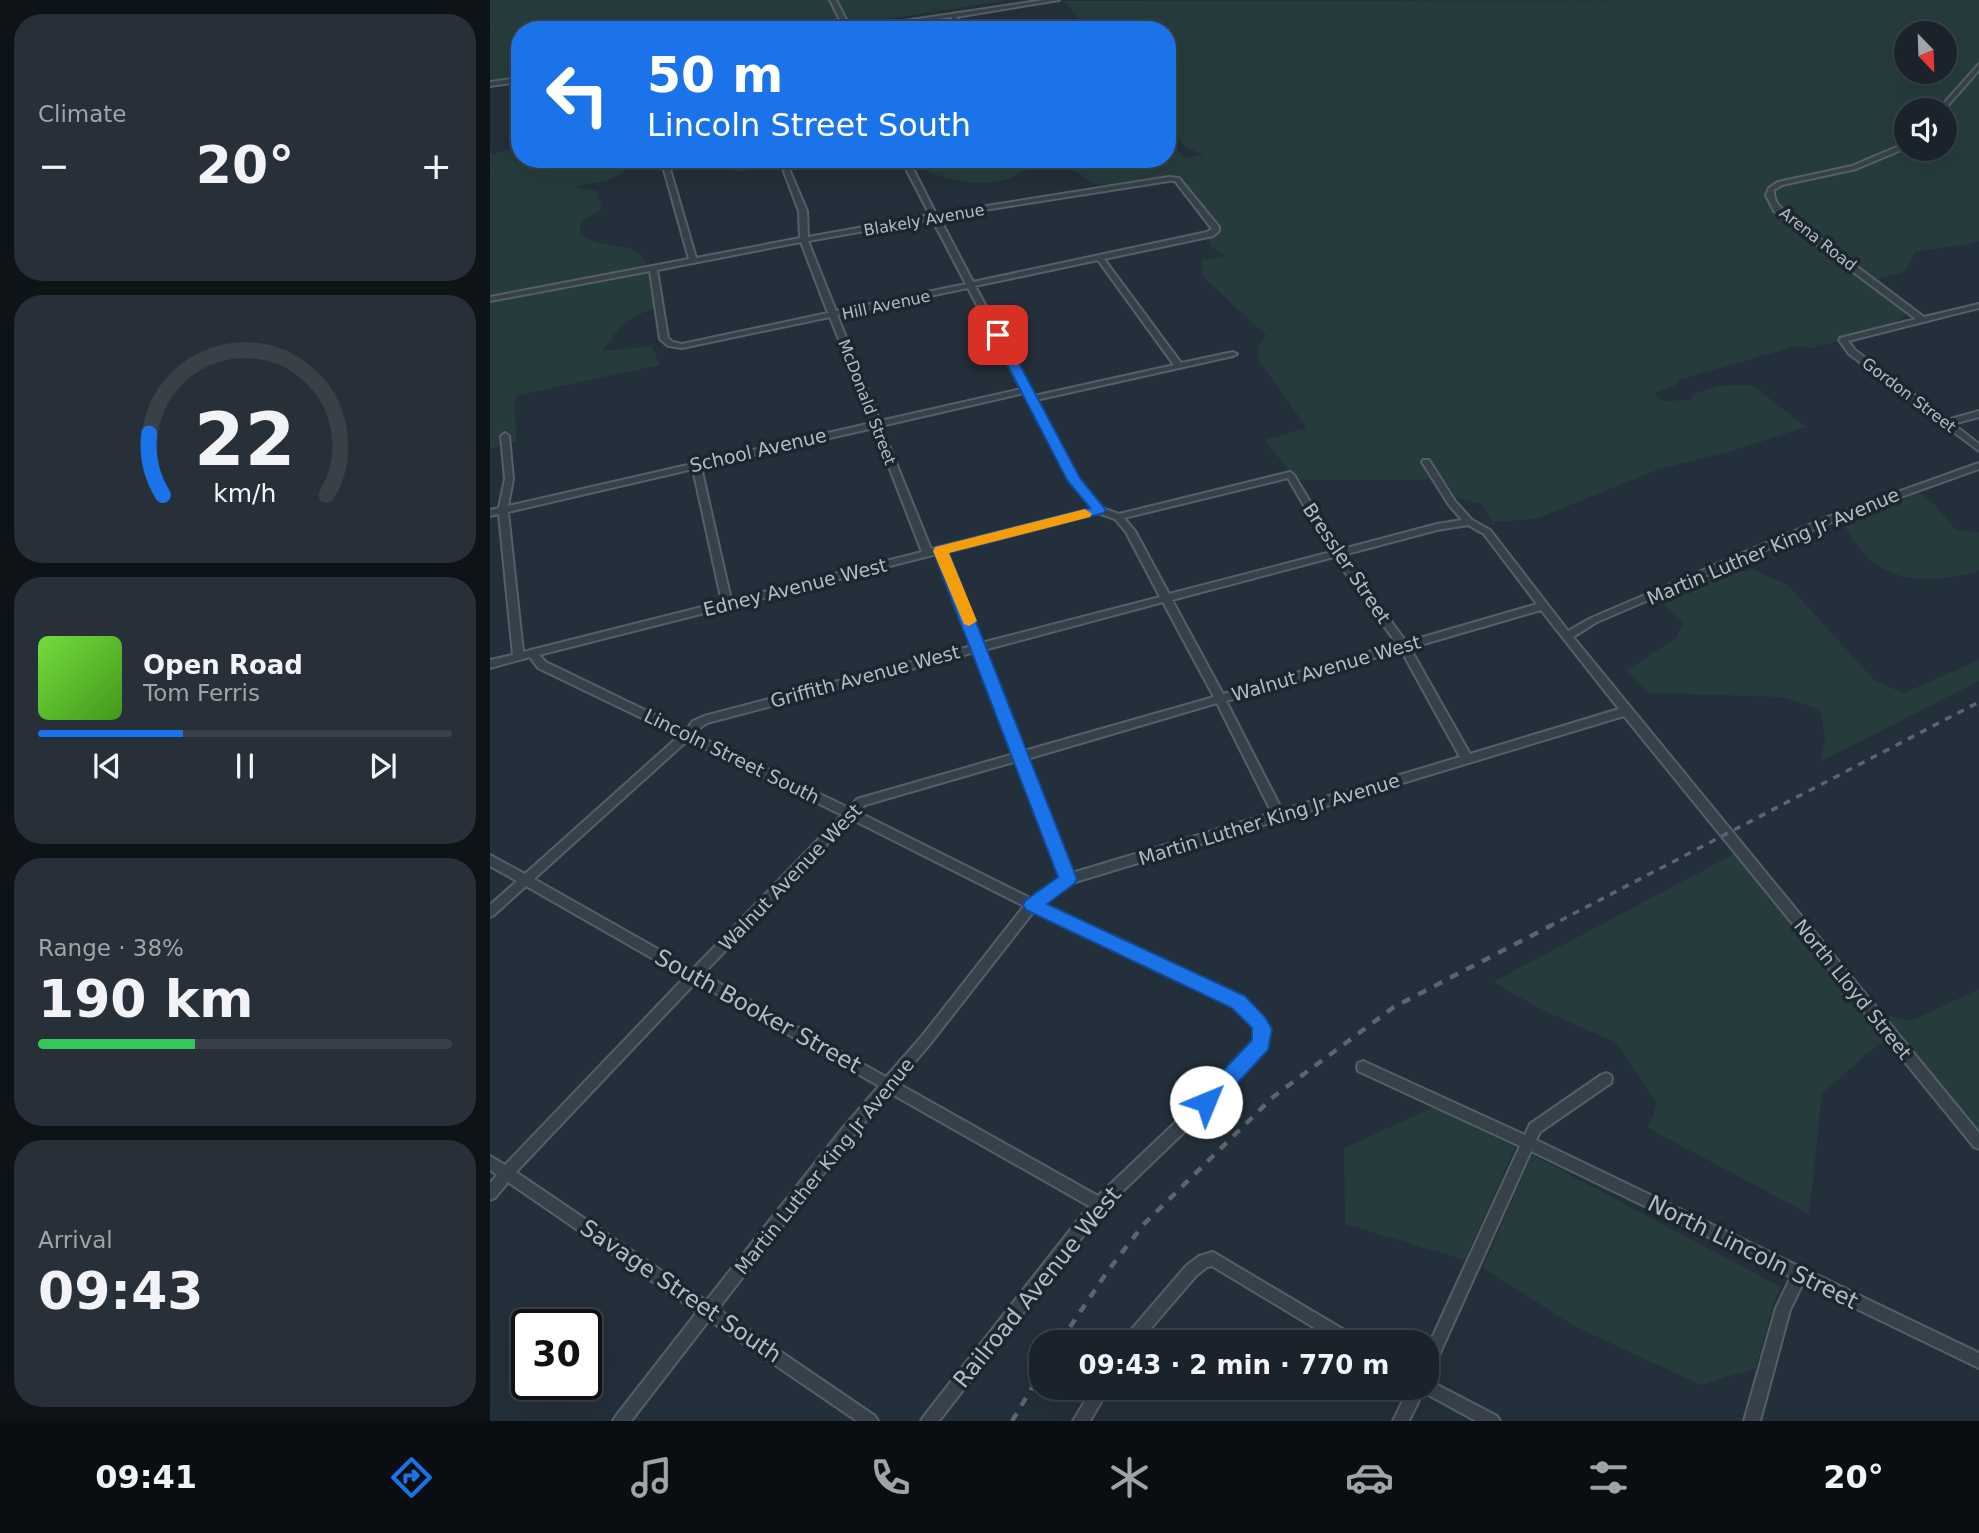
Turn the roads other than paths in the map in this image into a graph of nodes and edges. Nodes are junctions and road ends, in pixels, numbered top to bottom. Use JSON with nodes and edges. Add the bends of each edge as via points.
{"nodes":[{"id":1,"x":833,"y":0,"type":"edge"},
{"id":2,"x":1056,"y":0,"type":"edge"},
{"id":3,"x":952,"y":15,"type":"junction"},
{"id":4,"x":844,"y":21,"type":"edge"},
{"id":5,"x":912,"y":21,"type":"edge"},
{"id":6,"x":956,"y":21,"type":"edge"},
{"id":7,"x":1979,"y":66,"type":"edge"},
{"id":8,"x":511,"y":81,"type":"edge"},
{"id":9,"x":490,"y":84,"type":"edge"},
{"id":10,"x":1951,"y":98,"type":"edge"},
{"id":11,"x":1894,"y":151,"type":"edge"},
{"id":12,"x":667,"y":168,"type":"edge"},
{"id":13,"x":909,"y":168,"type":"edge"},
{"id":14,"x":786,"y":169,"type":"dead end"},
{"id":15,"x":935,"y":217,"type":"junction"},
{"id":16,"x":804,"y":241,"type":"junction"},
{"id":17,"x":1100,"y":258,"type":"junction"},
{"id":18,"x":693,"y":261,"type":"junction"},
{"id":19,"x":653,"y":269,"type":"junction"},
{"id":20,"x":973,"y":286,"type":"junction"},
{"id":21,"x":490,"y":299,"type":"edge"},
{"id":22,"x":1979,"y":306,"type":"edge"},
{"id":23,"x":833,"y":316,"type":"junction"},
{"id":24,"x":1922,"y":320,"type":"junction"},
{"id":25,"x":1233,"y":354,"type":"dead end"},
{"id":26,"x":1179,"y":366,"type":"junction"},
{"id":27,"x":1029,"y":395,"type":"junction"},
{"id":28,"x":1979,"y":414,"type":"edge"},
{"id":29,"x":1946,"y":423,"type":"junction"},
{"id":30,"x":875,"y":424,"type":"junction"},
{"id":31,"x":505,"y":436,"type":"dead end"},
{"id":32,"x":1979,"y":448,"type":"edge"},
{"id":33,"x":1426,"y":461,"type":"dead end"},
{"id":34,"x":696,"y":464,"type":"junction"},
{"id":35,"x":1979,"y":466,"type":"edge"},
{"id":36,"x":503,"y":510,"type":"junction"},
{"id":37,"x":1099,"y":510,"type":"junction"},
{"id":38,"x":490,"y":513,"type":"edge"},
{"id":39,"x":1118,"y":517,"type":"junction"},
{"id":40,"x":1469,"y":522,"type":"junction"},
{"id":41,"x":940,"y":551,"type":"junction"},
{"id":42,"x":928,"y":554,"type":"junction"},
{"id":43,"x":1337,"y":554,"type":"junction"},
{"id":44,"x":1165,"y":599,"type":"junction"},
{"id":45,"x":727,"y":604,"type":"junction"},
{"id":46,"x":1543,"y":606,"type":"junction"},
{"id":47,"x":1567,"y":636,"type":"junction"},
{"id":48,"x":979,"y":646,"type":"junction"},
{"id":49,"x":1404,"y":646,"type":"junction"},
{"id":50,"x":532,"y":653,"type":"junction"},
{"id":51,"x":517,"y":657,"type":"junction"},
{"id":52,"x":490,"y":664,"type":"edge"},
{"id":53,"x":1219,"y":698,"type":"junction"},
{"id":54,"x":1626,"y":711,"type":"junction"},
{"id":55,"x":687,"y":735,"type":"junction"},
{"id":56,"x":1020,"y":755,"type":"junction"},
{"id":57,"x":1467,"y":760,"type":"junction"},
{"id":58,"x":849,"y":813,"type":"junction"},
{"id":59,"x":1279,"y":816,"type":"junction"},
{"id":60,"x":490,"y":860,"type":"edge"},
{"id":61,"x":1068,"y":879,"type":"junction"},
{"id":62,"x":527,"y":880,"type":"junction"},
{"id":63,"x":1032,"y":905,"type":"junction"},
{"id":64,"x":490,"y":912,"type":"edge"},
{"id":65,"x":694,"y":976,"type":"junction"},
{"id":66,"x":1238,"y":1002,"type":"joint"},
{"id":67,"x":1363,"y":1067,"type":"dead end"},
{"id":68,"x":1606,"y":1079,"type":"dead end"},
{"id":69,"x":888,"y":1084,"type":"junction"},
{"id":70,"x":1527,"y":1142,"type":"junction"},
{"id":71,"x":1979,"y":1143,"type":"edge"},
{"id":72,"x":490,"y":1163,"type":"edge"},
{"id":73,"x":506,"y":1173,"type":"junction"},
{"id":74,"x":490,"y":1193,"type":"edge"},
{"id":75,"x":1100,"y":1204,"type":"junction"},
{"id":76,"x":1800,"y":1274,"type":"junction"},
{"id":77,"x":709,"y":1308,"type":"junction"},
{"id":78,"x":1140,"y":1330,"type":"edge"},
{"id":79,"x":1331,"y":1330,"type":"edge"},
{"id":80,"x":1439,"y":1339,"type":"edge"},
{"id":81,"x":1979,"y":1361,"type":"edge"},
{"id":82,"x":1439,"y":1392,"type":"edge"},
{"id":83,"x":1094,"y":1400,"type":"edge"},
{"id":84,"x":1411,"y":1400,"type":"edge"},
{"id":85,"x":621,"y":1421,"type":"edge"},
{"id":86,"x":870,"y":1421,"type":"edge"},
{"id":87,"x":929,"y":1421,"type":"edge"},
{"id":88,"x":1081,"y":1421,"type":"edge"},
{"id":89,"x":1401,"y":1421,"type":"edge"},
{"id":90,"x":1492,"y":1421,"type":"edge"},
{"id":91,"x":1752,"y":1421,"type":"edge"}],
"edges":[{"from":1,"to":4,"type":"street"},
{"from":2,"to":3,"type":"street"},
{"from":3,"to":5,"type":"street"},
{"from":3,"to":6,"type":"street"},
{"from":7,"to":10,"type":"street"},
{"from":8,"to":9,"type":"street"},
{"from":11,"to":24,"type":"street","name":"Arena Road","via":[[1854,169],[1780,183],[1770,195],[1792,222]]},
{"from":12,"to":18,"type":"street"},
{"from":13,"to":15,"type":"street"},
{"from":14,"to":16,"type":"street","name":"McDonald Street","via":[[803,211]]},
{"from":15,"to":16,"type":"street","name":"Blakely Avenue"},
{"from":15,"to":17,"type":"street","name":"Blakely Avenue","via":[[1175,179],[1216,229]]},
{"from":15,"to":20,"type":"street"},
{"from":16,"to":18,"type":"street","name":"Blakely Avenue"},
{"from":16,"to":23,"type":"street","name":"McDonald Street"},
{"from":17,"to":20,"type":"street","name":"Hill Avenue"},
{"from":17,"to":26,"type":"street"},
{"from":18,"to":19,"type":"street","name":"Blakely Avenue"},
{"from":19,"to":21,"type":"street","name":"Blakely Avenue"},
{"from":19,"to":23,"type":"street","name":"Hill Avenue","via":[[664,339],[671,344],[687,346]]},
{"from":20,"to":23,"type":"street","name":"Hill Avenue"},
{"from":20,"to":27,"type":"street"},
{"from":22,"to":24,"type":"street"},
{"from":23,"to":30,"type":"street","name":"McDonald Street"},
{"from":24,"to":29,"type":"street","name":"Gordon Street","via":[[1843,340],[1852,352]]},
{"from":25,"to":26,"type":"street","name":"School Avenue"},
{"from":26,"to":27,"type":"street","name":"School Avenue"},
{"from":27,"to":30,"type":"street","name":"School Avenue"},
{"from":27,"to":37,"type":"street","via":[[1074,480]]},
{"from":28,"to":29,"type":"street"},
{"from":29,"to":32,"type":"street","name":"Gordon Street"},
{"from":30,"to":34,"type":"street","name":"School Avenue"},
{"from":30,"to":42,"type":"street","name":"McDonald Street"},
{"from":31,"to":36,"type":"street","via":[[509,479]]},
{"from":33,"to":40,"type":"street"},
{"from":34,"to":36,"type":"street","name":"School Avenue"},
{"from":34,"to":45,"type":"street"},
{"from":35,"to":47,"type":"street","name":"Martin Luther King Jr Avenue","via":[[1828,520],[1594,620]]},
{"from":36,"to":38,"type":"street","name":"School Avenue"},
{"from":36,"to":51,"type":"street"},
{"from":37,"to":39,"type":"street"},
{"from":37,"to":41,"type":"street","name":"Edney Avenue West"},
{"from":39,"to":43,"type":"street","name":"Bressler Street","via":[[1290,475]]},
{"from":39,"to":44,"type":"street"},
{"from":40,"to":43,"type":"street","name":"Griffith Avenue West"},
{"from":40,"to":46,"type":"street","via":[[1487,531]]},
{"from":41,"to":42,"type":"street","name":"Edney Avenue West"},
{"from":41,"to":48,"type":"street"},
{"from":42,"to":45,"type":"street","name":"Edney Avenue West"},
{"from":43,"to":44,"type":"street","name":"Griffith Avenue West"},
{"from":43,"to":49,"type":"street","name":"Bressler Street"},
{"from":44,"to":48,"type":"street","name":"Griffith Avenue West"},
{"from":44,"to":53,"type":"street"},
{"from":45,"to":50,"type":"street","name":"Edney Avenue West"},
{"from":46,"to":47,"type":"street"},
{"from":46,"to":49,"type":"street","name":"Walnut Avenue West"},
{"from":47,"to":54,"type":"street"},
{"from":48,"to":55,"type":"street","name":"Griffith Avenue West","via":[[704,720]]},
{"from":48,"to":56,"type":"street"},
{"from":49,"to":53,"type":"street","name":"Walnut Avenue West"},
{"from":49,"to":57,"type":"street","name":"Bressler Street"},
{"from":50,"to":51,"type":"street","name":"Edney Avenue West"},
{"from":50,"to":55,"type":"street","name":"Lincoln Street South","via":[[542,665]]},
{"from":51,"to":52,"type":"street","name":"Edney Avenue West"},
{"from":53,"to":56,"type":"street","name":"Walnut Avenue West"},
{"from":53,"to":59,"type":"street"},
{"from":54,"to":57,"type":"street","name":"Martin Luther King Jr Avenue"},
{"from":54,"to":71,"type":"street","name":"North Lloyd Street"},
{"from":55,"to":58,"type":"street","name":"Lincoln Street South"},
{"from":55,"to":62,"type":"street","name":"Griffith Avenue West"},
{"from":56,"to":58,"type":"street","name":"Walnut Avenue West","via":[[878,795]]},
{"from":56,"to":61,"type":"street"},
{"from":57,"to":59,"type":"street","name":"Martin Luther King Jr Avenue"},
{"from":58,"to":63,"type":"street","name":"Lincoln Street South"},
{"from":58,"to":65,"type":"street","name":"Walnut Avenue West"},
{"from":59,"to":61,"type":"street","name":"Martin Luther King Jr Avenue"},
{"from":60,"to":62,"type":"street","name":"South Booker Street"},
{"from":61,"to":63,"type":"street","name":"Martin Luther King Jr Avenue"},
{"from":62,"to":64,"type":"street","name":"Griffith Avenue West"},
{"from":62,"to":65,"type":"street","name":"South Booker Street"},
{"from":63,"to":66,"type":"street","name":"Lincoln Street South"},
{"from":63,"to":69,"type":"street","name":"Martin Luther King Jr Avenue"},
{"from":65,"to":69,"type":"street","name":"South Booker Street"},
{"from":65,"to":73,"type":"street","name":"Walnut Avenue West"},
{"from":66,"to":75,"type":"street","name":"Railroad Avenue West","via":[[1263,1029],[1261,1044]]},
{"from":67,"to":70,"type":"street","name":"North Lincoln Street"},
{"from":68,"to":70,"type":"street","via":[[1535,1128]]},
{"from":69,"to":75,"type":"street","name":"South Booker Street"},
{"from":69,"to":77,"type":"street","name":"Martin Luther King Jr Avenue"},
{"from":70,"to":76,"type":"street","name":"North Lincoln Street"},
{"from":70,"to":80,"type":"street"},
{"from":72,"to":73,"type":"street","name":"Savage Street South"},
{"from":73,"to":74,"type":"street","name":"Walnut Avenue West"},
{"from":73,"to":77,"type":"street","name":"Savage Street South"},
{"from":75,"to":87,"type":"street","name":"Railroad Avenue West"},
{"from":76,"to":81,"type":"street","name":"North Lincoln Street"},
{"from":76,"to":91,"type":"street","via":[[1783,1308]]},
{"from":77,"to":85,"type":"street","name":"Martin Luther King Jr Avenue"},
{"from":77,"to":86,"type":"street","name":"Savage Street South"},
{"from":78,"to":79,"type":"street","via":[[1191,1270],[1213,1259]]},
{"from":82,"to":90,"type":"street"},
{"from":83,"to":88,"type":"street"},
{"from":84,"to":89,"type":"street"}]}
